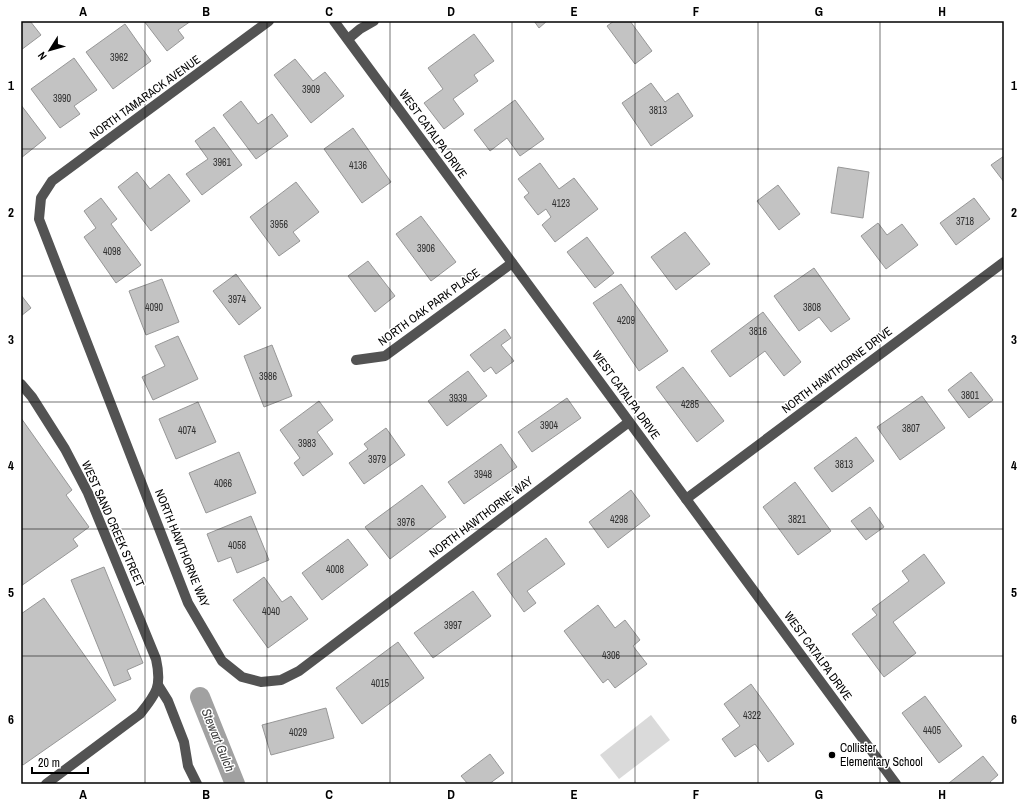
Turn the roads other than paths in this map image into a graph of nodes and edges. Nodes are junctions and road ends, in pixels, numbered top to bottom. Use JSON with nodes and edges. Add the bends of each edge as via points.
{"nodes":[{"id":1,"x":269,"y":21,"type":"edge"},
{"id":2,"x":334,"y":21,"type":"edge"},
{"id":3,"x":374,"y":21,"type":"edge"},
{"id":4,"x":348,"y":39,"type":"junction"},
{"id":5,"x":41,"y":198,"type":"joint"},
{"id":6,"x":1004,"y":262,"type":"edge"},
{"id":7,"x":512,"y":263,"type":"junction"},
{"id":8,"x":356,"y":360,"type":"dead end"},
{"id":9,"x":21,"y":384,"type":"edge"},
{"id":10,"x":629,"y":422,"type":"junction"},
{"id":11,"x":686,"y":499,"type":"junction"},
{"id":12,"x":158,"y":685,"type":"junction"},
{"id":13,"x":46,"y":784,"type":"edge"},
{"id":14,"x":197,"y":784,"type":"edge"},
{"id":15,"x":896,"y":784,"type":"edge"}],
"edges":[{"from":1,"to":5,"type":"street","name":"NORTH TAMARACK AVENUE","via":[[52,180]]},
{"from":2,"to":4,"type":"street","name":"WEST CATALPA DRIVE"},
{"from":3,"to":4,"type":"street"},
{"from":4,"to":7,"type":"street","name":"WEST CATALPA DRIVE"},
{"from":5,"to":10,"type":"street","name":"NORTH HAWTHORNE WAY","via":[[39,219],[188,603],[222,661],[242,678],[261,682],[280,680],[299,671]]},
{"from":6,"to":11,"type":"street","name":"NORTH HAWTHORNE DRIVE"},
{"from":7,"to":8,"type":"street","name":"NORTH OAK PARK PLACE","via":[[386,356]]},
{"from":7,"to":10,"type":"street","name":"WEST CATALPA DRIVE"},
{"from":9,"to":12,"type":"street","name":"WEST SAND CREEK STREET","via":[[60,442],[88,493],[156,659],[160,673]]},
{"from":10,"to":11,"type":"street","name":"WEST CATALPA DRIVE"},
{"from":11,"to":15,"type":"street","name":"WEST CATALPA DRIVE"},
{"from":12,"to":13,"type":"street","via":[[152,699],[140,714]]},
{"from":12,"to":14,"type":"street","via":[[168,701],[184,742],[188,766]]}]}
